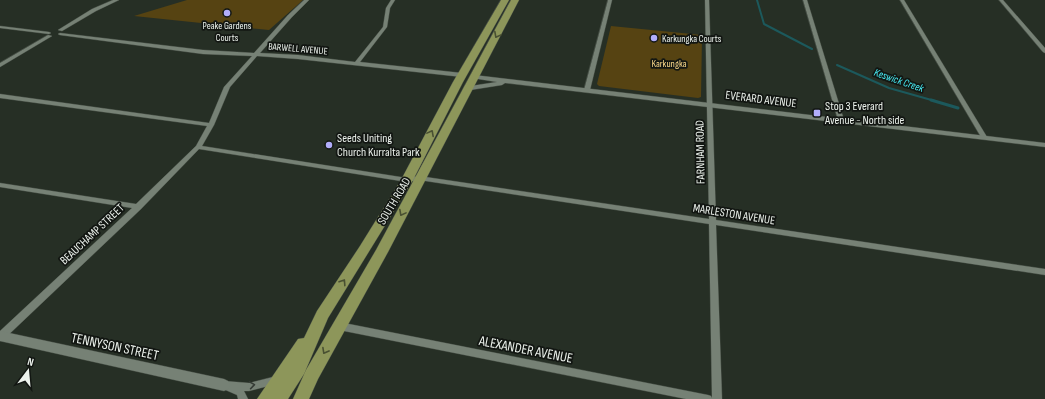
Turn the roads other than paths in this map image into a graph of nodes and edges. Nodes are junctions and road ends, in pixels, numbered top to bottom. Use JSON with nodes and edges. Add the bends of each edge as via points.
{"nodes":[{"id":1,"x":117,"y":0,"type":"edge"},
{"id":2,"x":307,"y":0,"type":"edge"},
{"id":3,"x":393,"y":0,"type":"edge"},
{"id":4,"x":505,"y":0,"type":"edge"},
{"id":5,"x":515,"y":0,"type":"edge"},
{"id":6,"x":610,"y":0,"type":"edge"},
{"id":7,"x":707,"y":0,"type":"edge"},
{"id":8,"x":805,"y":0,"type":"edge"},
{"id":9,"x":902,"y":0,"type":"edge"},
{"id":10,"x":1001,"y":0,"type":"edge"},
{"id":11,"x":0,"y":27,"type":"edge"},
{"id":12,"x":60,"y":32,"type":"junction"},
{"id":13,"x":50,"y":34,"type":"junction"},
{"id":14,"x":1045,"y":51,"type":"edge"},
{"id":15,"x":257,"y":54,"type":"junction"},
{"id":16,"x":357,"y":63,"type":"junction"},
{"id":17,"x":0,"y":66,"type":"edge"},
{"id":18,"x":462,"y":75,"type":"junction"},
{"id":19,"x":474,"y":77,"type":"junction"},
{"id":20,"x":516,"y":81,"type":"junction"},
{"id":21,"x":467,"y":89,"type":"junction"},
{"id":22,"x":587,"y":90,"type":"junction"},
{"id":23,"x":0,"y":96,"type":"edge"},
{"id":24,"x":710,"y":105,"type":"junction"},
{"id":25,"x":841,"y":120,"type":"junction"},
{"id":26,"x":212,"y":125,"type":"junction"},
{"id":27,"x":984,"y":137,"type":"junction"},
{"id":28,"x":1045,"y":145,"type":"edge"},
{"id":29,"x":198,"y":147,"type":"junction"},
{"id":30,"x":413,"y":179,"type":"junction"},
{"id":31,"x":0,"y":185,"type":"edge"},
{"id":32,"x":138,"y":207,"type":"junction"},
{"id":33,"x":713,"y":222,"type":"junction"},
{"id":34,"x":1045,"y":272,"type":"edge"},
{"id":35,"x":322,"y":315,"type":"junction"},
{"id":36,"x":339,"y":326,"type":"junction"},
{"id":37,"x":0,"y":336,"type":"edge"},
{"id":38,"x":280,"y":379,"type":"junction"},
{"id":39,"x":224,"y":385,"type":"junction"},
{"id":40,"x":243,"y":399,"type":"edge"},
{"id":41,"x":266,"y":399,"type":"edge"},
{"id":42,"x":279,"y":399,"type":"edge"},
{"id":43,"x":301,"y":399,"type":"edge"},
{"id":44,"x":708,"y":399,"type":"edge"},
{"id":45,"x":717,"y":399,"type":"edge"}],
"edges":[{"from":1,"to":12,"type":"street","via":[[94,10]]},
{"from":2,"to":15,"type":"street","name":"BEAUCHAMP STREET"},
{"from":3,"to":16,"type":"street","via":[[388,8],[385,27]]},
{"from":4,"to":18,"type":"highway","name":"SOUTH ROAD"},
{"from":5,"to":19,"type":"highway","name":"SOUTH ROAD","one_way":true},
{"from":6,"to":22,"type":"street"},
{"from":7,"to":24,"type":"street","name":"FARNHAM ROAD"},
{"from":8,"to":25,"type":"street"},
{"from":9,"to":27,"type":"street"},
{"from":10,"to":14,"type":"street"},
{"from":11,"to":13,"type":"street"},
{"from":12,"to":13,"type":"street"},
{"from":12,"to":15,"type":"street","name":"BARWELL AVENUE","via":[[196,51]]},
{"from":13,"to":17,"type":"street"},
{"from":15,"to":16,"type":"street","name":"BARWELL AVENUE"},
{"from":15,"to":26,"type":"street","name":"BEAUCHAMP STREET","via":[[228,87]]},
{"from":16,"to":18,"type":"street","name":"BARWELL AVENUE"},
{"from":18,"to":19,"type":"highway"},
{"from":30,"to":18,"type":"highway","name":"SOUTH ROAD","one_way":true},
{"from":19,"to":20,"type":"street","name":"EVERARD AVENUE"},
{"from":19,"to":21,"type":"highway","name":"SOUTH ROAD"},
{"from":20,"to":21,"type":"street"},
{"from":20,"to":22,"type":"street","name":"EVERARD AVENUE"},
{"from":21,"to":30,"type":"highway","name":"SOUTH ROAD"},
{"from":22,"to":24,"type":"street","name":"EVERARD AVENUE"},
{"from":23,"to":26,"type":"street"},
{"from":24,"to":25,"type":"street","name":"EVERARD AVENUE"},
{"from":24,"to":33,"type":"street","name":"FARNHAM ROAD"},
{"from":25,"to":27,"type":"street","name":"EVERARD AVENUE"},
{"from":26,"to":29,"type":"street","name":"BEAUCHAMP STREET"},
{"from":27,"to":28,"type":"street","name":"EVERARD AVENUE"},
{"from":29,"to":30,"type":"street","name":"MARLESTON AVENUE"},
{"from":29,"to":32,"type":"street","name":"BEAUCHAMP STREET"},
{"from":30,"to":33,"type":"street","name":"MARLESTON AVENUE"},
{"from":35,"to":30,"type":"highway","name":"SOUTH ROAD","one_way":true},
{"from":30,"to":36,"type":"highway","name":"SOUTH ROAD","one_way":true,"via":[[385,245]]},
{"from":31,"to":32,"type":"street"},
{"from":32,"to":37,"type":"street","name":"BEAUCHAMP STREET"},
{"from":33,"to":34,"type":"street","name":"MARLESTON AVENUE"},
{"from":33,"to":45,"type":"street","name":"FARNHAM ROAD"},
{"from":35,"to":38,"type":"highway"},
{"from":35,"to":42,"type":"highway","name":"SOUTH ROAD","via":[[298,369]]},
{"from":36,"to":43,"type":"highway","name":"SOUTH ROAD","one_way":true},
{"from":36,"to":44,"type":"street","name":"ALEXANDER AVENUE"},
{"from":37,"to":39,"type":"street","name":"TENNYSON STREET"},
{"from":39,"to":38,"type":"street","name":"TENNYSON STREET","one_way":true,"via":[[249,387]]},
{"from":38,"to":41,"type":"highway"},
{"from":39,"to":40,"type":"street","name":"TENNYSON STREET","via":[[240,392]]}]}
